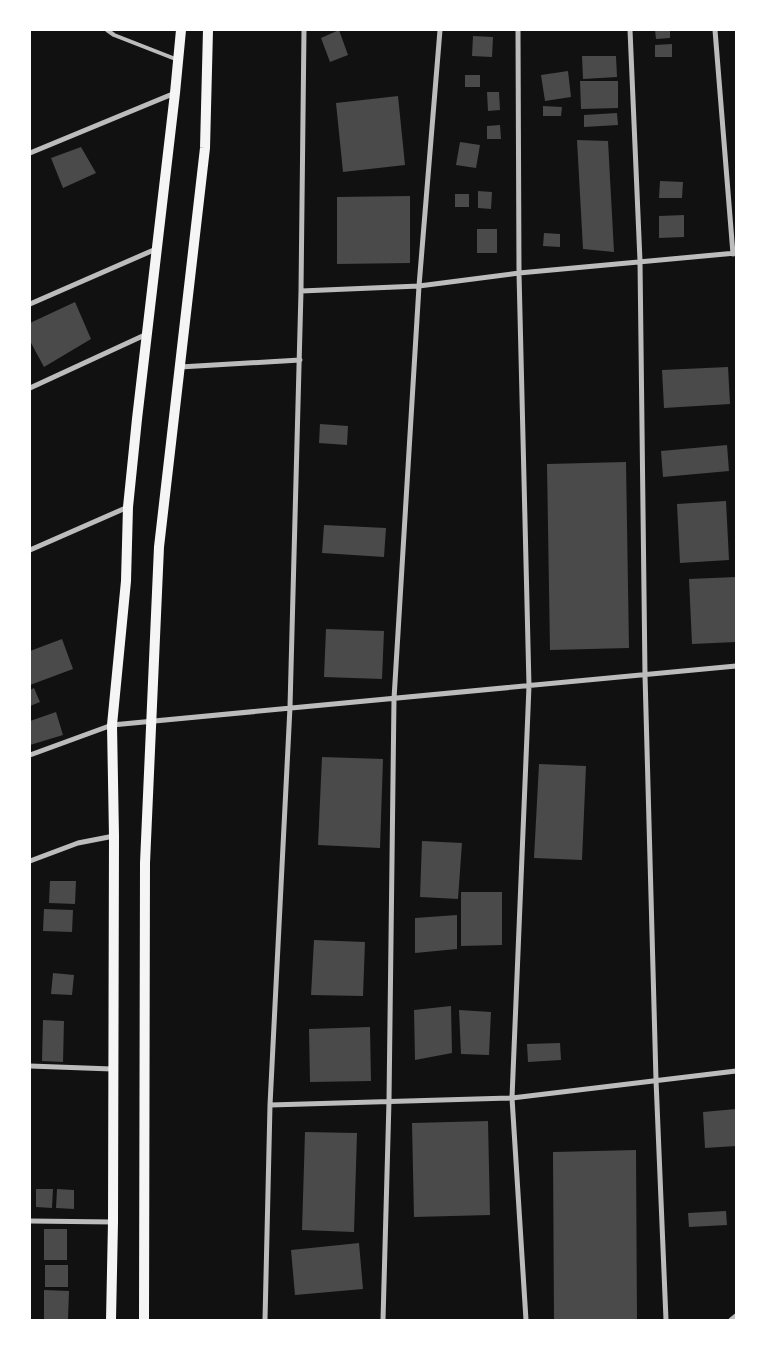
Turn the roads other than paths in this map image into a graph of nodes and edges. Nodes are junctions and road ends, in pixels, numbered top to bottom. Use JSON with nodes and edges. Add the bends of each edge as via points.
{"nodes":[{"id":1,"x":107,"y":30,"type":"edge"},
{"id":2,"x":181,"y":30,"type":"edge"},
{"id":3,"x":208,"y":30,"type":"edge"},
{"id":4,"x":304,"y":30,"type":"edge"},
{"id":5,"x":440,"y":30,"type":"edge"},
{"id":6,"x":518,"y":30,"type":"edge"},
{"id":7,"x":630,"y":30,"type":"edge"},
{"id":8,"x":715,"y":30,"type":"edge"},
{"id":9,"x":178,"y":60,"type":"junction"},
{"id":10,"x":175,"y":93,"type":"junction"},
{"id":11,"x":30,"y":153,"type":"edge"},
{"id":12,"x":156,"y":249,"type":"junction"},
{"id":13,"x":734,"y":253,"type":"edge"},
{"id":14,"x":640,"y":261,"type":"junction"},
{"id":15,"x":519,"y":274,"type":"junction"},
{"id":16,"x":420,"y":286,"type":"junction"},
{"id":17,"x":301,"y":291,"type":"junction"},
{"id":18,"x":30,"y":304,"type":"edge"},
{"id":19,"x":148,"y":334,"type":"junction"},
{"id":20,"x":300,"y":360,"type":"junction"},
{"id":21,"x":180,"y":367,"type":"junction"},
{"id":22,"x":30,"y":388,"type":"edge"},
{"id":23,"x":128,"y":507,"type":"junction"},
{"id":24,"x":30,"y":550,"type":"edge"},
{"id":25,"x":736,"y":666,"type":"edge"},
{"id":26,"x":645,"y":675,"type":"junction"},
{"id":27,"x":530,"y":686,"type":"junction"},
{"id":28,"x":394,"y":699,"type":"junction"},
{"id":29,"x":290,"y":707,"type":"junction"},
{"id":30,"x":151,"y":722,"type":"junction"},
{"id":31,"x":112,"y":725,"type":"junction"},
{"id":32,"x":30,"y":755,"type":"edge"},
{"id":33,"x":114,"y":836,"type":"junction"},
{"id":34,"x":30,"y":861,"type":"edge"},
{"id":35,"x":30,"y":1066,"type":"edge"},
{"id":36,"x":112,"y":1069,"type":"junction"},
{"id":37,"x":736,"y":1071,"type":"edge"},
{"id":38,"x":656,"y":1080,"type":"junction"},
{"id":39,"x":512,"y":1098,"type":"junction"},
{"id":40,"x":388,"y":1101,"type":"junction"},
{"id":41,"x":270,"y":1105,"type":"junction"},
{"id":42,"x":30,"y":1221,"type":"edge"},
{"id":43,"x":113,"y":1222,"type":"junction"},
{"id":44,"x":736,"y":1316,"type":"edge"},
{"id":45,"x":111,"y":1320,"type":"edge"},
{"id":46,"x":144,"y":1320,"type":"edge"},
{"id":47,"x":265,"y":1320,"type":"edge"},
{"id":48,"x":383,"y":1320,"type":"edge"},
{"id":49,"x":526,"y":1320,"type":"edge"},
{"id":50,"x":666,"y":1320,"type":"edge"},
{"id":51,"x":731,"y":1320,"type":"edge"}],
"edges":[{"from":1,"to":9,"type":"lane"},
{"from":2,"to":9,"type":"main road"},
{"from":3,"to":21,"type":"main road","via":[[205,148]]},
{"from":4,"to":17,"type":"street"},
{"from":5,"to":16,"type":"street"},
{"from":6,"to":15,"type":"street"},
{"from":7,"to":14,"type":"street"},
{"from":8,"to":13,"type":"street"},
{"from":9,"to":10,"type":"main road"},
{"from":10,"to":11,"type":"street"},
{"from":10,"to":12,"type":"main road"},
{"from":12,"to":18,"type":"street"},
{"from":12,"to":19,"type":"main road"},
{"from":13,"to":14,"type":"street"},
{"from":14,"to":15,"type":"street"},
{"from":14,"to":26,"type":"street"},
{"from":15,"to":16,"type":"street"},
{"from":15,"to":27,"type":"street"},
{"from":16,"to":17,"type":"street"},
{"from":16,"to":28,"type":"street"},
{"from":17,"to":20,"type":"street"},
{"from":19,"to":22,"type":"street"},
{"from":19,"to":23,"type":"main road"},
{"from":20,"to":21,"type":"street"},
{"from":20,"to":29,"type":"street"},
{"from":21,"to":30,"type":"main road","via":[[159,547]]},
{"from":23,"to":24,"type":"street"},
{"from":23,"to":31,"type":"main road","via":[[126,581]]},
{"from":25,"to":26,"type":"street"},
{"from":26,"to":27,"type":"street"},
{"from":26,"to":38,"type":"street"},
{"from":27,"to":28,"type":"street"},
{"from":27,"to":39,"type":"street"},
{"from":28,"to":29,"type":"street"},
{"from":28,"to":40,"type":"street"},
{"from":29,"to":30,"type":"street"},
{"from":29,"to":41,"type":"street"},
{"from":30,"to":31,"type":"street"},
{"from":30,"to":46,"type":"main road","via":[[145,863]]},
{"from":31,"to":32,"type":"street"},
{"from":31,"to":33,"type":"main road"},
{"from":33,"to":34,"type":"street","via":[[78,844]]},
{"from":33,"to":36,"type":"main road"},
{"from":35,"to":36,"type":"street"},
{"from":36,"to":43,"type":"main road"},
{"from":37,"to":38,"type":"street"},
{"from":38,"to":39,"type":"street"},
{"from":38,"to":50,"type":"street"},
{"from":39,"to":40,"type":"street"},
{"from":39,"to":49,"type":"street"},
{"from":40,"to":41,"type":"street"},
{"from":40,"to":48,"type":"street"},
{"from":41,"to":47,"type":"street"},
{"from":42,"to":43,"type":"street"},
{"from":43,"to":45,"type":"main road"},
{"from":44,"to":51,"type":"street"}]}
